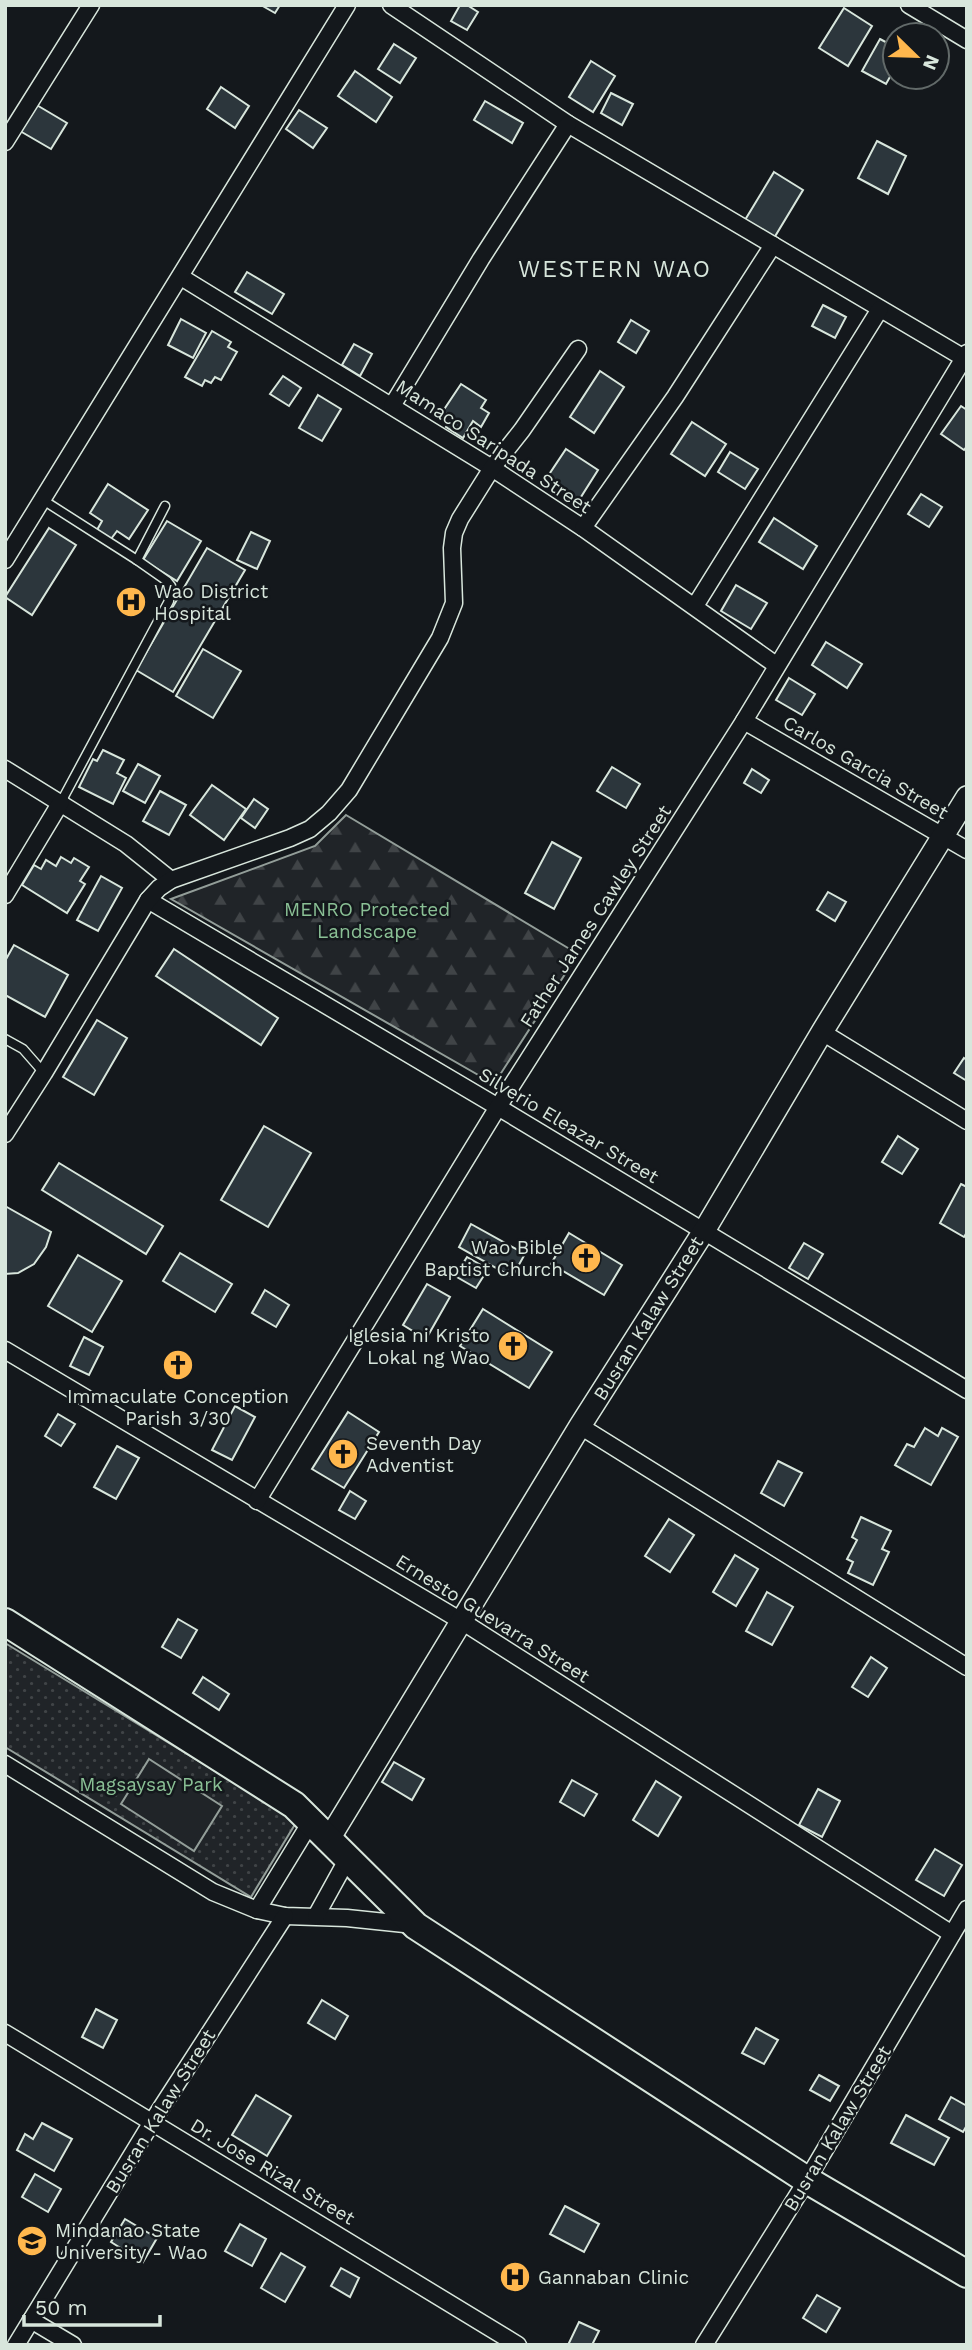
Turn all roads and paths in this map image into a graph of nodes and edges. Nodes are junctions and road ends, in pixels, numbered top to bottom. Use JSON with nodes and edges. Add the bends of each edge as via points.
{"nodes":[{"id":1,"x":91,"y":5,"type":"edge"},
{"id":2,"x":347,"y":5,"type":"edge"},
{"id":3,"x":391,"y":5,"type":"edge"},
{"id":4,"x":909,"y":5,"type":"edge"},
{"id":5,"x":967,"y":40,"type":"edge"},
{"id":6,"x":568,"y":124,"type":"junction"},
{"id":7,"x":5,"y":142,"type":"edge"},
{"id":8,"x":773,"y":245,"type":"junction"},
{"id":9,"x":181,"y":276,"type":"junction"},
{"id":10,"x":880,"y":309,"type":"junction"},
{"id":11,"x":578,"y":349,"type":"dead end"},
{"id":12,"x":965,"y":356,"type":"edge"},
{"id":13,"x":393,"y":406,"type":"junction"},
{"id":14,"x":492,"y":468,"type":"junction"},
{"id":15,"x":43,"y":500,"type":"junction"},
{"id":16,"x":165,"y":506,"type":"dead end"},
{"id":17,"x":583,"y":528,"type":"junction"},
{"id":18,"x":5,"y":560,"type":"edge"},
{"id":19,"x":137,"y":560,"type":"junction"},
{"id":20,"x":695,"y":606,"type":"junction"},
{"id":21,"x":776,"y":665,"type":"junction"},
{"id":22,"x":744,"y":721,"type":"junction"},
{"id":23,"x":5,"y":769,"type":"edge"},
{"id":24,"x":967,"y":797,"type":"edge"},
{"id":25,"x":61,"y":802,"type":"junction"},
{"id":26,"x":944,"y":835,"type":"junction"},
{"id":27,"x":967,"y":850,"type":"edge"},
{"id":28,"x":171,"y":880,"type":"junction"},
{"id":29,"x":5,"y":895,"type":"edge"},
{"id":30,"x":148,"y":900,"type":"junction"},
{"id":31,"x":822,"y":1032,"type":"junction"},
{"id":32,"x":5,"y":1039,"type":"edge"},
{"id":33,"x":44,"y":1073,"type":"junction"},
{"id":34,"x":498,"y":1107,"type":"junction"},
{"id":35,"x":967,"y":1121,"type":"edge"},
{"id":36,"x":5,"y":1134,"type":"edge"},
{"id":37,"x":704,"y":1231,"type":"junction"},
{"id":38,"x":8,"y":1357,"type":"edge"},
{"id":39,"x":967,"y":1390,"type":"edge"},
{"id":40,"x":580,"y":1426,"type":"junction"},
{"id":41,"x":257,"y":1501,"type":"junction"},
{"id":42,"x":5,"y":1622,"type":"edge"},
{"id":43,"x":463,"y":1622,"type":"junction"},
{"id":44,"x":967,"y":1667,"type":"edge"},
{"id":45,"x":5,"y":1764,"type":"edge"},
{"id":46,"x":321,"y":1830,"type":"junction"},
{"id":47,"x":348,"y":1858,"type":"junction"},
{"id":48,"x":967,"y":1909,"type":"edge"},
{"id":49,"x":257,"y":1910,"type":"junction"},
{"id":50,"x":285,"y":1916,"type":"junction"},
{"id":51,"x":316,"y":1916,"type":"junction"},
{"id":52,"x":416,"y":1926,"type":"junction"},
{"id":53,"x":952,"y":1934,"type":"junction"},
{"id":54,"x":5,"y":2033,"type":"edge"},
{"id":55,"x":152,"y":2122,"type":"junction"},
{"id":56,"x":807,"y":2180,"type":"junction"},
{"id":57,"x":967,"y":2274,"type":"edge"},
{"id":58,"x":31,"y":2320,"type":"junction"},
{"id":59,"x":16,"y":2345,"type":"edge"},
{"id":60,"x":73,"y":2345,"type":"edge"},
{"id":61,"x":518,"y":2345,"type":"edge"},
{"id":62,"x":704,"y":2345,"type":"edge"}],
"edges":[{"from":1,"to":7,"type":"street"},
{"from":2,"to":9,"type":"street"},
{"from":3,"to":6,"type":"street"},
{"from":4,"to":5,"type":"street"},
{"from":6,"to":8,"type":"street"},
{"from":6,"to":13,"type":"street"},
{"from":8,"to":10,"type":"street"},
{"from":8,"to":17,"type":"street"},
{"from":9,"to":13,"type":"street","name":"Mamaco Saripada Street"},
{"from":9,"to":15,"type":"street"},
{"from":10,"to":12,"type":"street"},
{"from":10,"to":20,"type":"street"},
{"from":11,"to":14,"type":"street"},
{"from":12,"to":21,"type":"street","name":"Father James Cawley Street"},
{"from":13,"to":14,"type":"street","name":"Mamaco Saripada Street"},
{"from":14,"to":17,"type":"street","name":"Mamaco Saripada Street"},
{"from":14,"to":28,"type":"street","via":[[454,533],[454,603],[449,619],[349,790],[310,828]]},
{"from":15,"to":18,"type":"street"},
{"from":15,"to":19,"type":"lane"},
{"from":16,"to":19,"type":"lane"},
{"from":17,"to":20,"type":"street","name":"Mamaco Saripada Street"},
{"from":19,"to":25,"type":"lane","via":[[171,586],[169,601]]},
{"from":20,"to":21,"type":"street","name":"Mamaco Saripada Street"},
{"from":21,"to":22,"type":"street","name":"Father James Cawley Street"},
{"from":22,"to":26,"type":"street","name":"Carlos Garcia Street"},
{"from":22,"to":34,"type":"street","name":"Father James Cawley Street"},
{"from":23,"to":25,"type":"street"},
{"from":24,"to":26,"type":"street","name":"Busran Kalaw Street"},
{"from":25,"to":28,"type":"street"},
{"from":25,"to":29,"type":"street"},
{"from":26,"to":27,"type":"street","name":"Carlos Garcia Street"},
{"from":26,"to":31,"type":"street","name":"Busran Kalaw Street"},
{"from":28,"to":30,"type":"street"},
{"from":30,"to":33,"type":"street"},
{"from":30,"to":34,"type":"street","name":"Silverio Eleazar Street"},
{"from":31,"to":35,"type":"street"},
{"from":31,"to":37,"type":"street","name":"Busran Kalaw Street"},
{"from":32,"to":33,"type":"lane","via":[[23,1049]]},
{"from":33,"to":36,"type":"street"},
{"from":34,"to":37,"type":"street","name":"Silverio Eleazar Street"},
{"from":34,"to":41,"type":"street","name":"Father James Cawley Street"},
{"from":37,"to":39,"type":"street","name":"Silverio Eleazar Street"},
{"from":37,"to":40,"type":"street","name":"Busran Kalaw Street"},
{"from":38,"to":41,"type":"street","name":"Ernesto Guevarra Street"},
{"from":40,"to":43,"type":"street","name":"Busran Kalaw Street"},
{"from":40,"to":44,"type":"street"},
{"from":41,"to":43,"type":"street","name":"Ernesto Guevarra Street"},
{"from":42,"to":46,"type":"main road","via":[[273,1790]]},
{"from":43,"to":46,"type":"street","name":"Busran Kalaw Street"},
{"from":43,"to":53,"type":"street","name":"Ernesto Guevarra Street"},
{"from":45,"to":49,"type":"street","via":[[213,1892]]},
{"from":46,"to":47,"type":"main road"},
{"from":46,"to":49,"type":"street"},
{"from":47,"to":51,"type":"street"},
{"from":47,"to":52,"type":"main road"},
{"from":48,"to":53,"type":"street","name":"Busran Kalaw Street"},
{"from":49,"to":50,"type":"street"},
{"from":50,"to":51,"type":"street"},
{"from":50,"to":55,"type":"street","name":"Busran Kalaw Street"},
{"from":51,"to":52,"type":"street"},
{"from":52,"to":56,"type":"main road"},
{"from":53,"to":56,"type":"street","name":"Busran Kalaw Street"},
{"from":54,"to":55,"type":"street","name":"Dr. Jose Rizal Street"},
{"from":55,"to":58,"type":"street","name":"Busran Kalaw Street"},
{"from":55,"to":61,"type":"street","name":"Dr. Jose Rizal Street"},
{"from":56,"to":57,"type":"main road"},
{"from":56,"to":62,"type":"street","name":"Busran Kalaw Street"},
{"from":58,"to":59,"type":"street","name":"Busran Kalaw Street"},
{"from":58,"to":60,"type":"street"}]}
